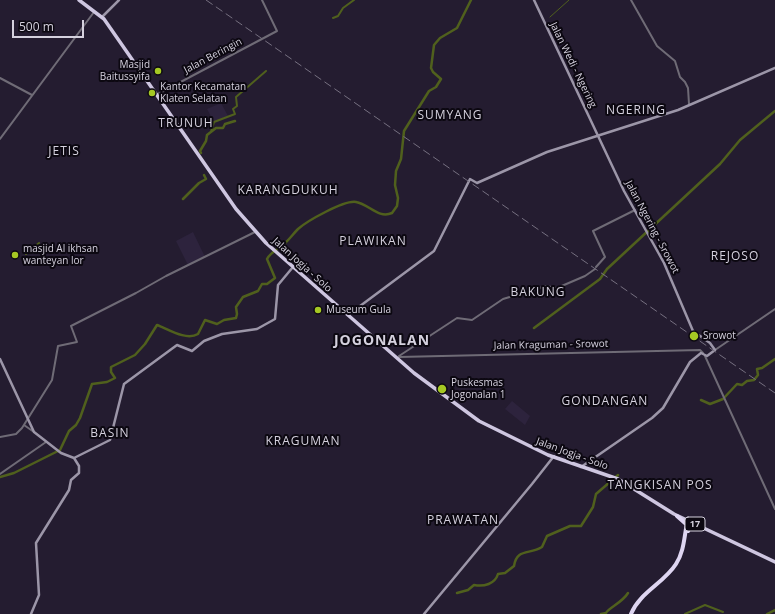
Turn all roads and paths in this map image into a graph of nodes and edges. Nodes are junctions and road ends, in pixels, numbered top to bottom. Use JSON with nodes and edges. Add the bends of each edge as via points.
{"nodes":[{"id":1,"x":80,"y":0,"type":"edge"},
{"id":2,"x":119,"y":0,"type":"edge"},
{"id":3,"x":262,"y":0,"type":"edge"},
{"id":4,"x":534,"y":0,"type":"edge"},
{"id":5,"x":631,"y":0,"type":"edge"},
{"id":6,"x":95,"y":11,"type":"junction"},
{"id":7,"x":102,"y":16,"type":"junction"},
{"id":8,"x":775,"y":68,"type":"edge"},
{"id":9,"x":0,"y":78,"type":"edge"},
{"id":10,"x":157,"y":94,"type":"junction"},
{"id":11,"x":33,"y":95,"type":"junction"},
{"id":12,"x":689,"y":104,"type":"junction"},
{"id":13,"x":598,"y":136,"type":"junction"},
{"id":14,"x":0,"y":139,"type":"edge"},
{"id":15,"x":635,"y":210,"type":"junction"},
{"id":16,"x":255,"y":232,"type":"junction"},
{"id":17,"x":274,"y":250,"type":"junction"},
{"id":18,"x":294,"y":266,"type":"junction"},
{"id":19,"x":775,"y":309,"type":"edge"},
{"id":20,"x":348,"y":315,"type":"junction"},
{"id":21,"x":715,"y":350,"type":"junction"},
{"id":22,"x":704,"y":355,"type":"junction"},
{"id":23,"x":398,"y":357,"type":"junction"},
{"id":24,"x":0,"y":359,"type":"edge"},
{"id":25,"x":445,"y":396,"type":"junction"},
{"id":26,"x":27,"y":419,"type":"junction"},
{"id":27,"x":24,"y":425,"type":"junction"},
{"id":28,"x":34,"y":432,"type":"junction"},
{"id":29,"x":0,"y":437,"type":"edge"},
{"id":30,"x":46,"y":442,"type":"junction"},
{"id":31,"x":554,"y":456,"type":"junction"},
{"id":32,"x":74,"y":458,"type":"junction"},
{"id":33,"x":582,"y":466,"type":"junction"},
{"id":34,"x":0,"y":474,"type":"edge"},
{"id":35,"x":775,"y":509,"type":"edge"},
{"id":36,"x":668,"y":510,"type":"junction"},
{"id":37,"x":677,"y":516,"type":"junction"},
{"id":38,"x":688,"y":520,"type":"junction"},
{"id":39,"x":699,"y":526,"type":"junction"},
{"id":40,"x":686,"y":532,"type":"junction"},
{"id":41,"x":764,"y":556,"type":"junction"},
{"id":42,"x":775,"y":562,"type":"edge"},
{"id":43,"x":633,"y":612,"type":"edge"},
{"id":44,"x":31,"y":614,"type":"edge"},
{"id":45,"x":424,"y":614,"type":"edge"}],
"edges":[{"from":1,"to":6,"type":"highway","name":"Jalan Jogja - Solo","number":"17"},
{"from":2,"to":7,"type":"main road"},
{"from":3,"to":10,"type":"street","name":"Jalan Beringin","via":[[277,31]]},
{"from":4,"to":13,"type":"main road","name":"Jalan Wedi - Ngering"},
{"from":5,"to":12,"type":"street","via":[[657,46],[675,61],[680,78],[688,88]]},
{"from":6,"to":7,"type":"highway","name":"Jalan Jogja - Solo","number":"17"},
{"from":6,"to":11,"type":"street"},
{"from":7,"to":10,"type":"highway","name":"Jalan Jogja - Solo","number":"17"},
{"from":8,"to":12,"type":"main road"},
{"from":9,"to":11,"type":"street"},
{"from":10,"to":16,"type":"highway","name":"Jalan Jogja - Solo","number":"17","via":[[236,209]]},
{"from":10,"to":17,"type":"highway","name":"Jalan Jogja - Solo","number":"17","via":[[238,209]]},
{"from":11,"to":14,"type":"street"},
{"from":12,"to":13,"type":"main road","via":[[678,110]]},
{"from":13,"to":15,"type":"main road","name":"Jalan Ngering - Srowot"},
{"from":13,"to":20,"type":"main road","via":[[547,152],[477,183],[470,180],[434,251]]},
{"from":15,"to":21,"type":"main road","name":"Jalan Ngering - Srowot","via":[[667,269],[693,331],[710,343]]},
{"from":15,"to":23,"type":"street","via":[[593,231],[605,257],[585,276],[555,288],[546,286],[503,299],[472,320],[457,318]]},
{"from":16,"to":17,"type":"highway","name":"Jalan Jogja - Solo","number":"17"},
{"from":16,"to":26,"type":"street","via":[[71,326],[77,342],[58,346],[52,380]]},
{"from":17,"to":18,"type":"highway","name":"Jalan Jogja - Solo","number":"17"},
{"from":18,"to":20,"type":"highway","name":"Jalan Jogja - Solo","number":"17"},
{"from":18,"to":32,"type":"main road","via":[[279,283],[276,316],[269,323],[257,329],[229,333],[204,341],[192,351],[177,345],[123,386],[110,440]]},
{"from":19,"to":21,"type":"street"},
{"from":20,"to":23,"type":"highway","name":"Jalan Jogja - Solo","number":"17"},
{"from":20,"to":25,"type":"highway","name":"Jalan Jogja - Solo","number":"17","via":[[414,373]]},
{"from":21,"to":22,"type":"main road"},
{"from":22,"to":23,"type":"street","name":"Jalan Kraguman - Srowot","via":[[700,350]]},
{"from":22,"to":33,"type":"main road","via":[[690,362],[662,408],[652,418]]},
{"from":22,"to":35,"type":"street"},
{"from":23,"to":25,"type":"highway","name":"Jalan Jogja - Solo","number":"17"},
{"from":24,"to":26,"type":"main road"},
{"from":25,"to":31,"type":"highway","name":"Jalan Jogja - Solo","number":"17","via":[[495,430]]},
{"from":26,"to":27,"type":"street"},
{"from":26,"to":28,"type":"main road"},
{"from":27,"to":28,"type":"street"},
{"from":27,"to":29,"type":"street","via":[[16,434]]},
{"from":28,"to":30,"type":"main road"},
{"from":30,"to":32,"type":"main road"},
{"from":30,"to":34,"type":"street"},
{"from":31,"to":33,"type":"highway","name":"Jalan Jogja - Solo","number":"17"},
{"from":31,"to":45,"type":"main road"},
{"from":32,"to":44,"type":"main road","via":[[79,464],[79,473],[71,480],[69,490],[36,544],[40,595]]},
{"from":33,"to":36,"type":"highway","name":"Jalan Jogja - Solo","number":"17","via":[[617,478]]},
{"from":36,"to":37,"type":"highway","name":"Jalan Jogja - Solo","number":"17"},
{"from":36,"to":38,"type":"highway","name":"Jalan Jogja - Solo","number":"17"},
{"from":37,"to":38,"type":"highway","name":"Jalan Jogja - Solo","number":"17"},
{"from":37,"to":40,"type":"highway","via":[[685,522]]},
{"from":38,"to":39,"type":"highway","name":"Jalan Jogja - Solo","number":"17"},
{"from":38,"to":40,"type":"highway"},
{"from":38,"to":41,"type":"highway","name":"Jalan Jogja - Solo","number":"17"},
{"from":39,"to":40,"type":"highway","via":[[691,525]]},
{"from":39,"to":41,"type":"highway","name":"Jalan Jogja - Solo","number":"17"},
{"from":40,"to":43,"type":"highway","via":[[682,552],[676,564],[641,600]]},
{"from":41,"to":42,"type":"highway","name":"Jalan Jogja - Solo","number":"17"}]}
